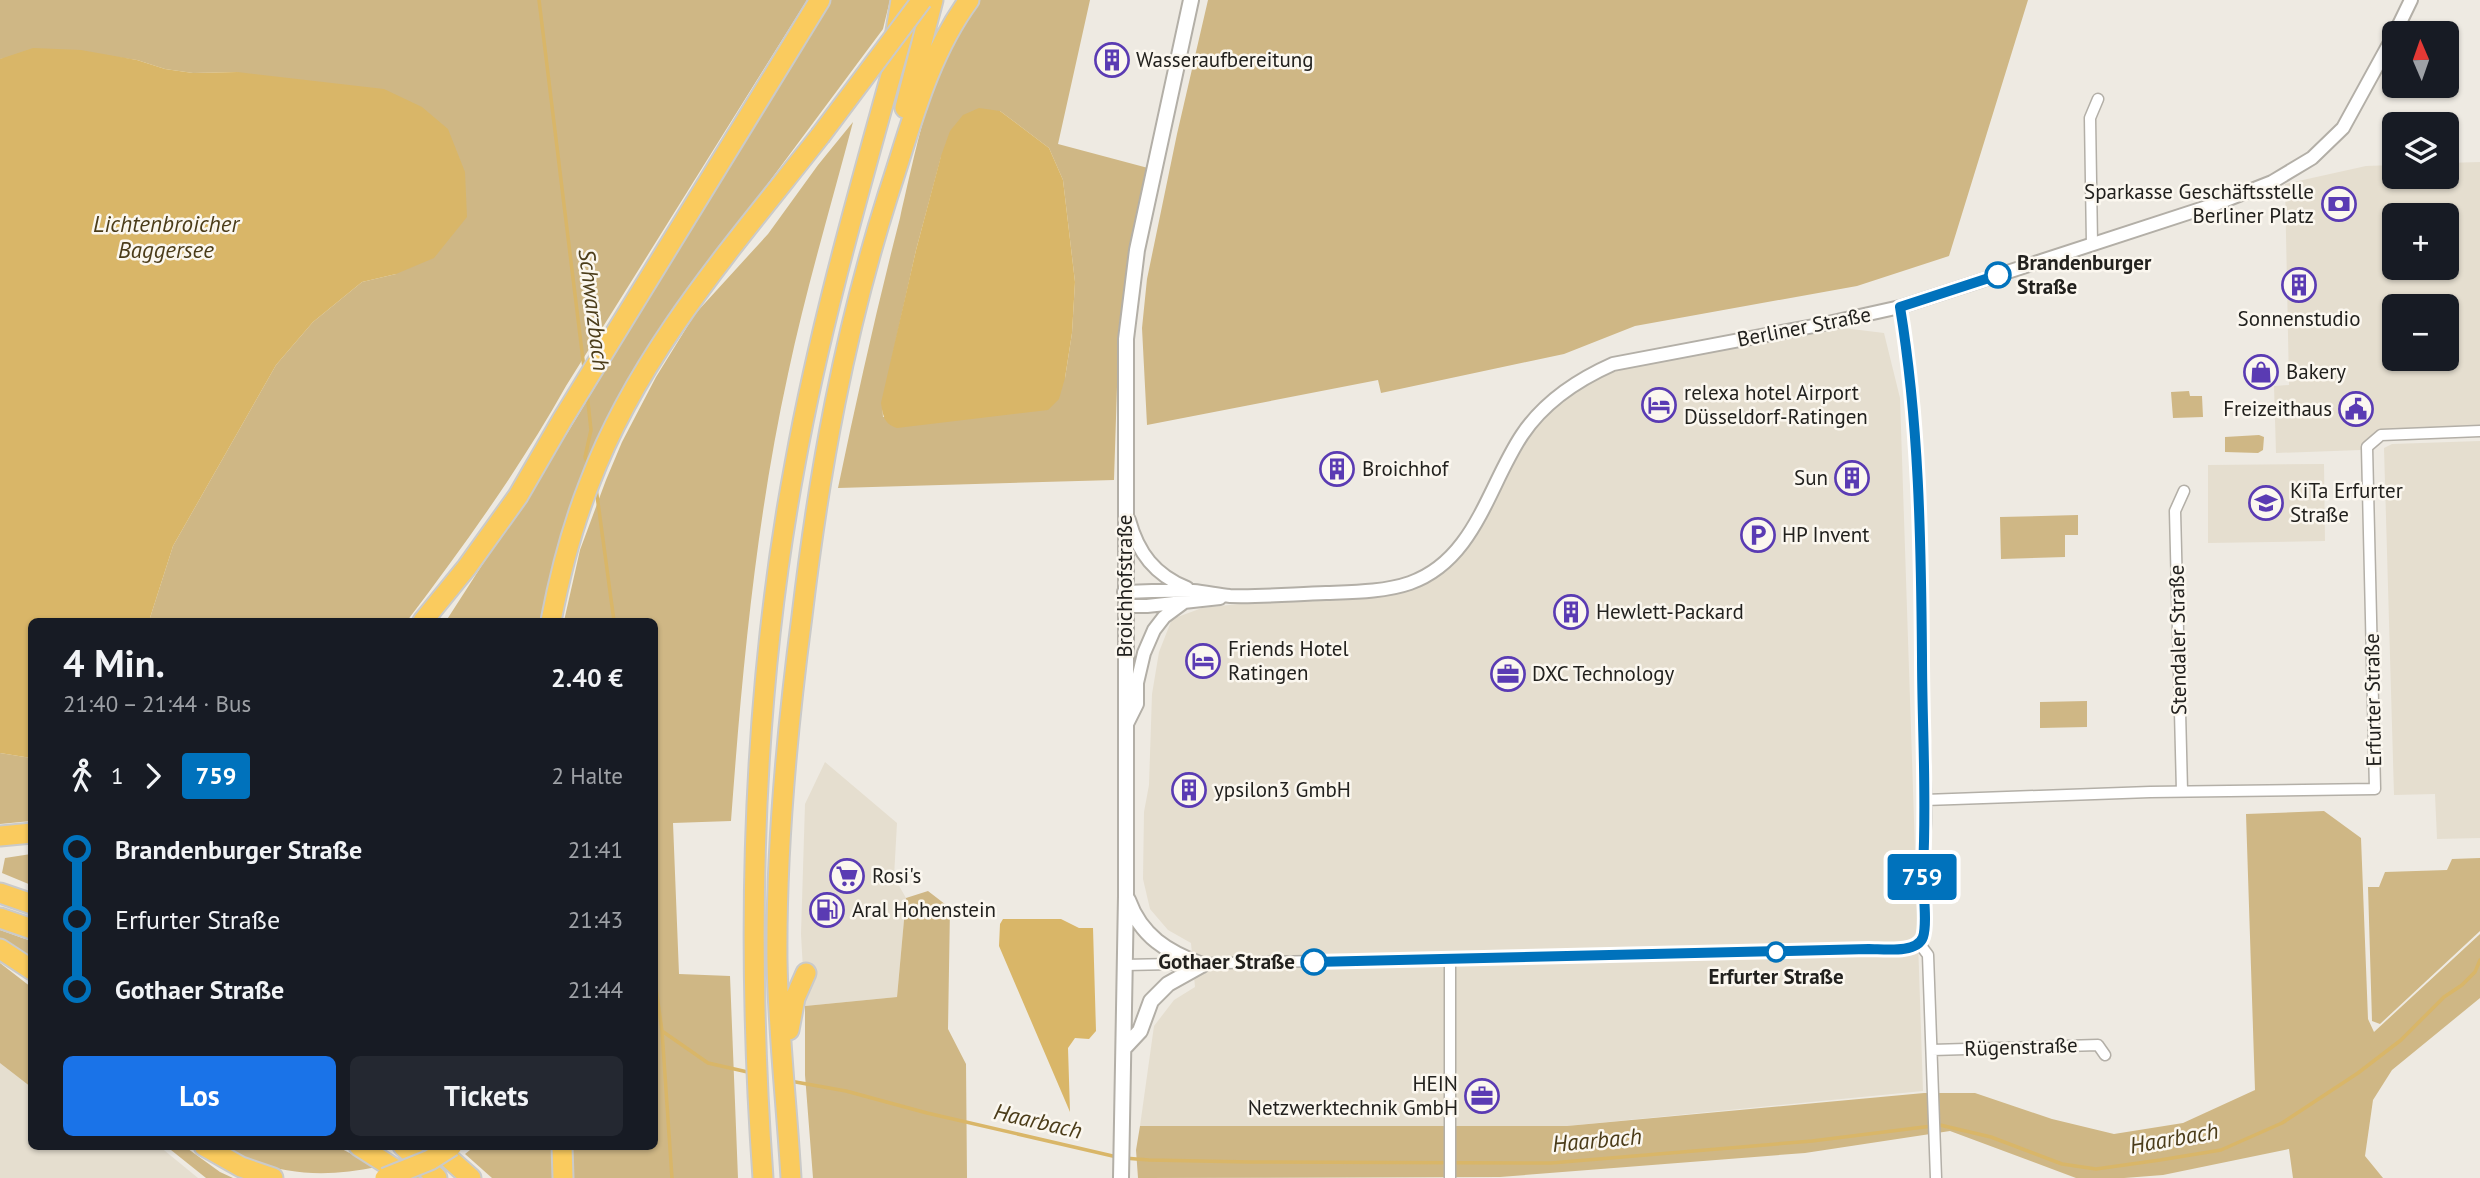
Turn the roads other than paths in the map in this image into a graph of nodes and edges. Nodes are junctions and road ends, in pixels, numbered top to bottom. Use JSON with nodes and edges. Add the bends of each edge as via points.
{"nodes":[{"id":1,"x":820,"y":0,"type":"edge"},
{"id":2,"x":901,"y":0,"type":"edge"},
{"id":3,"x":911,"y":0,"type":"edge"},
{"id":4,"x":922,"y":0,"type":"edge"},
{"id":5,"x":933,"y":0,"type":"edge"},
{"id":6,"x":969,"y":0,"type":"edge"},
{"id":7,"x":1191,"y":0,"type":"edge"},
{"id":8,"x":2411,"y":0,"type":"edge"},
{"id":9,"x":2400,"y":21,"type":"edge"},
{"id":10,"x":2382,"y":56,"type":"edge"},
{"id":11,"x":891,"y":73,"type":"junction"},
{"id":12,"x":2098,"y":99,"type":"dead end"},
{"id":13,"x":873,"y":242,"type":"junction"},
{"id":14,"x":2092,"y":244,"type":"junction"},
{"id":15,"x":1900,"y":307,"type":"junction"},
{"id":16,"x":2480,"y":431,"type":"edge"},
{"id":17,"x":2184,"y":492,"type":"dead end"},
{"id":18,"x":1125,"y":508,"type":"junction"},
{"id":19,"x":467,"y":567,"type":"junction"},
{"id":20,"x":1194,"y":591,"type":"junction"},
{"id":21,"x":1227,"y":596,"type":"junction"},
{"id":22,"x":1125,"y":599,"type":"junction"},
{"id":23,"x":1182,"y":603,"type":"junction"},
{"id":24,"x":425,"y":618,"type":"edge"},
{"id":25,"x":438,"y":618,"type":"edge"},
{"id":26,"x":552,"y":618,"type":"edge"},
{"id":27,"x":1126,"y":726,"type":"junction"},
{"id":28,"x":2182,"y":792,"type":"junction"},
{"id":29,"x":1925,"y":800,"type":"junction"},
{"id":30,"x":28,"y":833,"type":"edge"},
{"id":31,"x":0,"y":836,"type":"edge"},
{"id":32,"x":0,"y":893,"type":"edge"},
{"id":33,"x":1126,"y":896,"type":"junction"},
{"id":34,"x":28,"y":903,"type":"edge"},
{"id":35,"x":0,"y":918,"type":"edge"},
{"id":36,"x":28,"y":928,"type":"edge"},
{"id":37,"x":1919,"y":943,"type":"junction"},
{"id":38,"x":0,"y":949,"type":"edge"},
{"id":39,"x":1450,"y":959,"type":"junction"},
{"id":40,"x":1125,"y":965,"type":"junction"},
{"id":41,"x":1202,"y":965,"type":"junction"},
{"id":42,"x":28,"y":967,"type":"edge"},
{"id":43,"x":806,"y":972,"type":"dead end"},
{"id":44,"x":1125,"y":1047,"type":"junction"},
{"id":45,"x":1932,"y":1050,"type":"junction"},
{"id":46,"x":2105,"y":1055,"type":"dead end"},
{"id":47,"x":787,"y":1058,"type":"junction"},
{"id":48,"x":211,"y":1150,"type":"edge"},
{"id":49,"x":365,"y":1150,"type":"edge"},
{"id":50,"x":407,"y":1150,"type":"edge"},
{"id":51,"x":440,"y":1150,"type":"edge"},
{"id":52,"x":446,"y":1150,"type":"edge"},
{"id":53,"x":562,"y":1150,"type":"edge"},
{"id":54,"x":1121,"y":1174,"type":"edge"},
{"id":55,"x":1450,"y":1176,"type":"edge"},
{"id":56,"x":273,"y":1178,"type":"edge"},
{"id":57,"x":384,"y":1178,"type":"edge"},
{"id":58,"x":409,"y":1178,"type":"edge"},
{"id":59,"x":437,"y":1178,"type":"edge"},
{"id":60,"x":471,"y":1178,"type":"edge"},
{"id":61,"x":563,"y":1178,"type":"edge"},
{"id":62,"x":763,"y":1178,"type":"edge"},
{"id":63,"x":791,"y":1178,"type":"edge"},
{"id":64,"x":1936,"y":1178,"type":"edge"}],
"edges":[{"from":1,"to":19,"type":"highway","via":[[518,496]]},
{"from":2,"to":11,"type":"highway"},
{"from":3,"to":11,"type":"highway"},
{"from":4,"to":26,"type":"highway","bridge":true,"via":[[687,307],[648,365],[590,482],[568,547]]},
{"from":5,"to":13,"type":"highway"},
{"from":6,"to":13,"type":"highway","via":[[931,68]]},
{"from":7,"to":18,"type":"main road","name":"Broichhofstraße","via":[[1131,291],[1126,339]]},
{"from":8,"to":9,"type":"street","name":"Berliner Straße"},
{"from":10,"to":14,"type":"street","name":"Berliner Straße","via":[[2343,128],[2312,158],[2272,182],[2217,204]]},
{"from":11,"to":62,"type":"highway","via":[[846,231],[811,381],[767,648],[756,781],[752,948]]},
{"from":12,"to":14,"type":"street","via":[[2090,118]]},
{"from":13,"to":47,"type":"highway","via":[[820,477],[787,734],[777,963]]},
{"from":14,"to":15,"type":"street","name":"Berliner Straße"},
{"from":15,"to":21,"type":"street","name":"Berliner Straße","via":[[1613,364],[1585,376],[1555,398],[1523,433],[1477,522],[1449,560],[1427,575],[1358,592]]},
{"from":15,"to":29,"type":"street","via":[[1910,368],[1918,486]]},
{"from":16,"to":28,"type":"street","name":"Erfurter Straße","via":[[2381,435],[2367,447],[2375,789]]},
{"from":17,"to":28,"type":"street","name":"Stendaler Straße","via":[[2175,511]]},
{"from":18,"to":20,"type":"street","via":[[1145,559],[1173,583]]},
{"from":18,"to":22,"type":"main road","name":"Broichhofstraße"},
{"from":19,"to":24,"type":"highway"},
{"from":19,"to":25,"type":"highway"},
{"from":20,"to":21,"type":"street","name":"Berliner Straße"},
{"from":20,"to":22,"type":"street","name":"Berliner Straße"},
{"from":21,"to":23,"type":"street","name":"Berliner Straße"},
{"from":22,"to":23,"type":"street","name":"Berliner Straße"},
{"from":22,"to":27,"type":"main road","name":"Broichhofstraße"},
{"from":23,"to":27,"type":"street","via":[[1154,630]]},
{"from":27,"to":33,"type":"main road","name":"Broichhofstraße"},
{"from":28,"to":29,"type":"street","name":"Erfurter Straße"},
{"from":29,"to":37,"type":"street","via":[[1924,927]]},
{"from":30,"to":31,"type":"highway"},
{"from":32,"to":34,"type":"highway"},
{"from":33,"to":40,"type":"main road","name":"Broichhofstraße"},
{"from":33,"to":41,"type":"main road","via":[[1145,933],[1167,950]]},
{"from":35,"to":36,"type":"highway"},
{"from":37,"to":39,"type":"street","via":[[1907,948]]},
{"from":37,"to":45,"type":"street","via":[[1928,955]]},
{"from":38,"to":42,"type":"highway"},
{"from":39,"to":41,"type":"street"},
{"from":39,"to":55,"type":"street"},
{"from":40,"to":41,"type":"street"},
{"from":40,"to":44,"type":"main road","name":"Broichhofstraße"},
{"from":41,"to":44,"type":"main road","via":[[1168,984],[1151,1001],[1140,1031]]},
{"from":43,"to":47,"type":"highway","via":[[794,998]]},
{"from":44,"to":54,"type":"main road","name":"Broichhofstraße"},
{"from":45,"to":46,"type":"street","name":"Rügenstraße","via":[[2098,1045]]},
{"from":45,"to":64,"type":"street"},
{"from":47,"to":63,"type":"highway"},
{"from":48,"to":56,"type":"highway"},
{"from":49,"to":58,"type":"highway"},
{"from":50,"to":59,"type":"highway"},
{"from":51,"to":60,"type":"highway"},
{"from":52,"to":57,"type":"highway","bridge":true},
{"from":53,"to":61,"type":"highway"}]}
